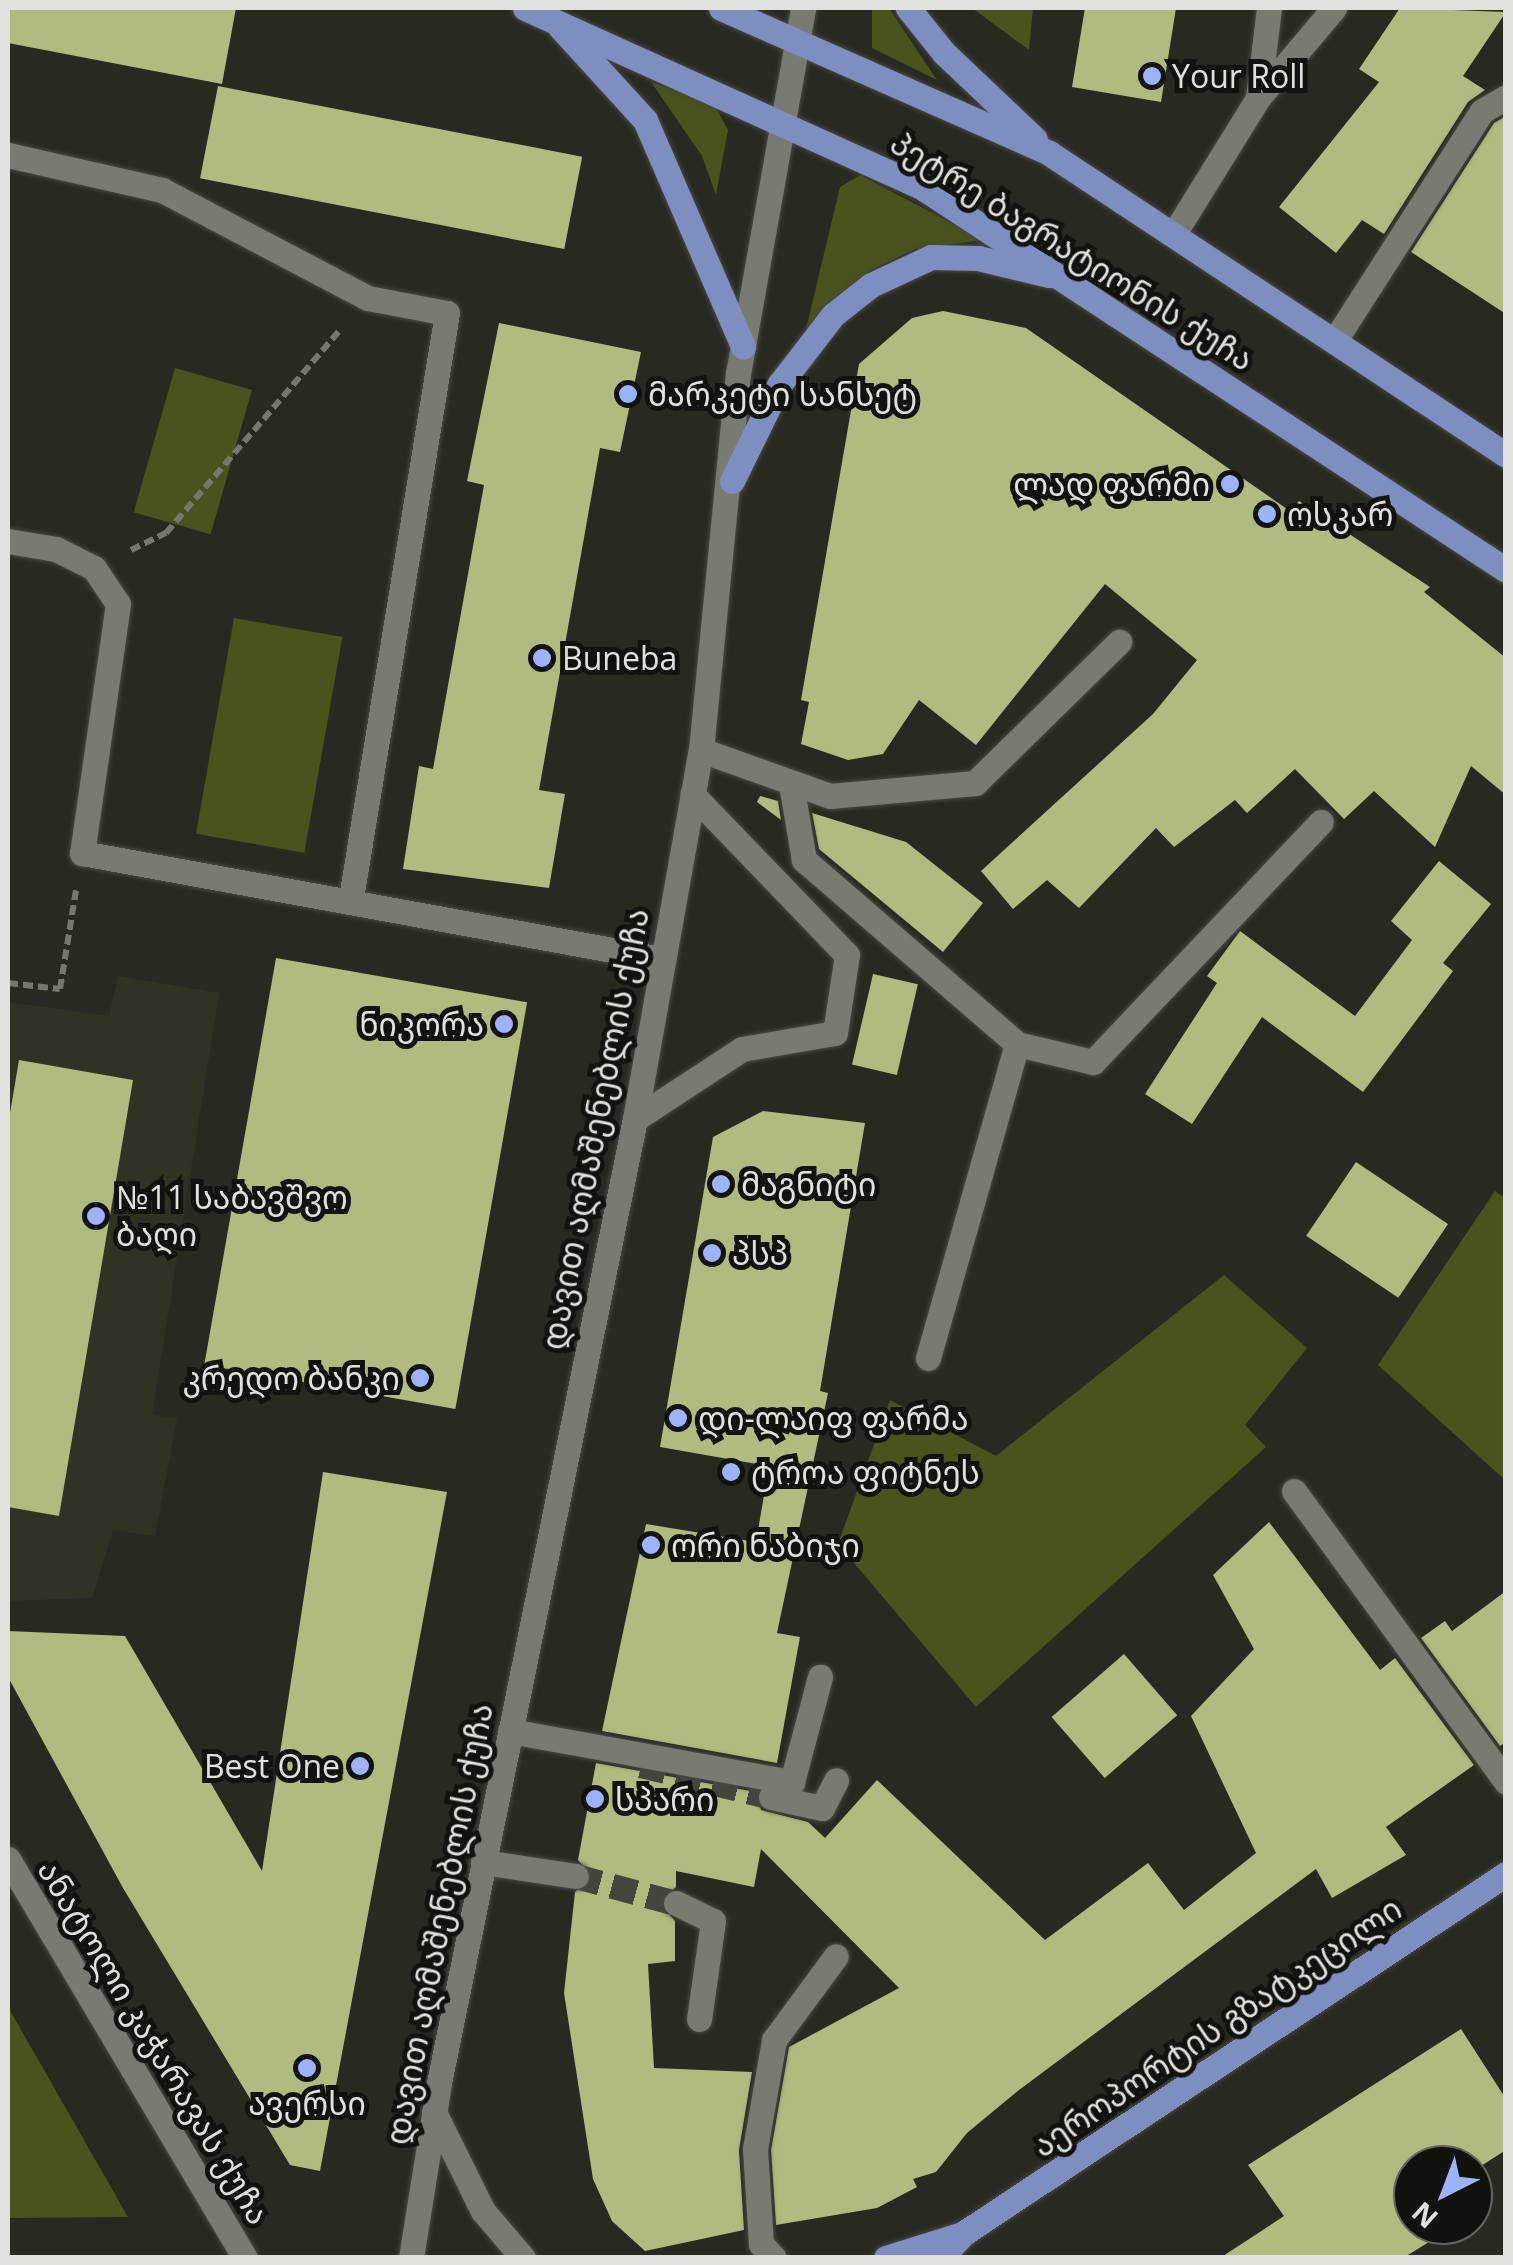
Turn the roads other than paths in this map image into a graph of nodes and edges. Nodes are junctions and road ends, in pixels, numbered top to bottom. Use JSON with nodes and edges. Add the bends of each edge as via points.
{"nodes":[{"id":1,"x":722,"y":8,"type":"edge"},
{"id":2,"x":803,"y":8,"type":"edge"},
{"id":3,"x":908,"y":8,"type":"edge"},
{"id":4,"x":1269,"y":8,"type":"edge"},
{"id":5,"x":1334,"y":8,"type":"edge"},
{"id":6,"x":536,"y":10,"type":"edge"},
{"id":7,"x":797,"y":38,"type":"junction"},
{"id":8,"x":1506,"y":97,"type":"edge"},
{"id":9,"x":1258,"y":98,"type":"junction"},
{"id":10,"x":782,"y":119,"type":"junction"},
{"id":11,"x":1049,"y":153,"type":"junction"},
{"id":12,"x":8,"y":155,"type":"edge"},
{"id":13,"x":1175,"y":232,"type":"junction"},
{"id":14,"x":1071,"y":280,"type":"junction"},
{"id":15,"x":1336,"y":340,"type":"junction"},
{"id":16,"x":743,"y":347,"type":"junction"},
{"id":17,"x":1506,"y":456,"type":"edge"},
{"id":18,"x":732,"y":481,"type":"junction"},
{"id":19,"x":8,"y":541,"type":"edge"},
{"id":20,"x":1506,"y":570,"type":"edge"},
{"id":21,"x":1119,"y":642,"type":"dead end"},
{"id":22,"x":701,"y":750,"type":"junction"},
{"id":23,"x":790,"y":784,"type":"junction"},
{"id":24,"x":692,"y":794,"type":"junction"},
{"id":25,"x":1321,"y":822,"type":"dead end"},
{"id":26,"x":351,"y":898,"type":"junction"},
{"id":27,"x":661,"y":958,"type":"junction"},
{"id":28,"x":1016,"y":1044,"type":"junction"},
{"id":29,"x":635,"y":1119,"type":"junction"},
{"id":30,"x":928,"y":1358,"type":"dead end"},
{"id":31,"x":1294,"y":1491,"type":"dead end"},
{"id":32,"x":820,"y":1676,"type":"dead end"},
{"id":33,"x":508,"y":1740,"type":"junction"},
{"id":34,"x":598,"y":1755,"type":"dead end"},
{"id":35,"x":836,"y":1780,"type":"dead end"},
{"id":36,"x":1506,"y":1782,"type":"edge"},
{"id":37,"x":771,"y":1797,"type":"tunnel mouth"},
{"id":38,"x":8,"y":1859,"type":"edge"},
{"id":39,"x":484,"y":1862,"type":"junction"},
{"id":40,"x":1506,"y":1874,"type":"edge"},
{"id":41,"x":576,"y":1876,"type":"tunnel mouth"},
{"id":42,"x":676,"y":1903,"type":"tunnel mouth"},
{"id":43,"x":836,"y":1956,"type":"dead end"},
{"id":44,"x":699,"y":2020,"type":"dead end"},
{"id":45,"x":434,"y":2112,"type":"junction"},
{"id":46,"x":964,"y":2233,"type":"junction"},
{"id":47,"x":245,"y":2258,"type":"edge"},
{"id":48,"x":411,"y":2258,"type":"edge"},
{"id":49,"x":523,"y":2258,"type":"edge"},
{"id":50,"x":774,"y":2258,"type":"edge"},
{"id":51,"x":886,"y":2258,"type":"edge"},
{"id":52,"x":940,"y":2258,"type":"edge"}],
"edges":[{"from":1,"to":7,"type":"main road","name":"პეტრე ბაგრატიონის ქუჩა"},
{"from":2,"to":7,"type":"street","name":"დავით აღმაშენებლის ქუჩა"},
{"from":3,"to":11,"type":"main road","via":[[944,53]]},
{"from":4,"to":9,"type":"street"},
{"from":5,"to":9,"type":"street"},
{"from":6,"to":10,"type":"main road","name":"პეტრე ბაგრატიონის ქუჩა"},
{"from":6,"to":16,"type":"main road","via":[[602,67],[644,120]]},
{"from":7,"to":10,"type":"street","name":"დავით აღმაშენებლის ქუჩა"},
{"from":7,"to":11,"type":"main road","name":"პეტრე ბაგრატიონის ქუჩა"},
{"from":8,"to":15,"type":"street","via":[[1482,112]]},
{"from":9,"to":13,"type":"street"},
{"from":10,"to":14,"type":"main road","name":"პეტრე ბაგრატიონის ქუჩა","via":[[923,188]]},
{"from":10,"to":16,"type":"street","name":"დავით აღმაშენებლის ქუჩა"},
{"from":11,"to":13,"type":"main road","name":"პეტრე ბაგრატიონის ქუჩა"},
{"from":12,"to":26,"type":"street","via":[[162,190],[368,298],[447,313]]},
{"from":13,"to":15,"type":"main road","name":"პეტრე ბაგრატიონის ქუჩა"},
{"from":14,"to":18,"type":"main road","via":[[978,258],[931,257],[872,285],[833,315],[779,385]]},
{"from":14,"to":20,"type":"main road","name":"პეტრე ბაგრატიონის ქუჩა"},
{"from":15,"to":17,"type":"main road","name":"პეტრე ბაგრატიონის ქუჩა"},
{"from":16,"to":18,"type":"street","name":"დავით აღმაშენებლის ქუჩა"},
{"from":18,"to":22,"type":"street","name":"დავით აღმაშენებლის ქუჩა"},
{"from":19,"to":26,"type":"street","via":[[56,549],[94,568],[118,604],[82,852]]},
{"from":21,"to":23,"type":"street","via":[[975,783],[830,796]]},
{"from":22,"to":23,"type":"street"},
{"from":22,"to":24,"type":"street","name":"დავით აღმაშენებლის ქუჩა"},
{"from":23,"to":28,"type":"street","via":[[804,860]]},
{"from":24,"to":27,"type":"street","name":"დავით აღმაშენებლის ქუჩა"},
{"from":24,"to":29,"type":"street","via":[[847,955],[835,1033],[742,1049]]},
{"from":25,"to":28,"type":"street","via":[[1092,1062]]},
{"from":26,"to":27,"type":"street"},
{"from":27,"to":29,"type":"street","name":"დავით აღმაშენებლის ქუჩა"},
{"from":28,"to":30,"type":"street"},
{"from":29,"to":33,"type":"street","name":"დავით აღმაშენებლის ქუჩა"},
{"from":31,"to":36,"type":"street"},
{"from":32,"to":33,"type":"street","via":[[792,1782]]},
{"from":33,"to":34,"type":"street"},
{"from":33,"to":39,"type":"street","name":"დავით აღმაშენებლის ქუჩა"},
{"from":35,"to":37,"type":"street","via":[[822,1808]]},
{"from":38,"to":47,"type":"street","name":"ანატოლი კაჭარავას ქუჩა"},
{"from":39,"to":41,"type":"street"},
{"from":39,"to":45,"type":"street","name":"დავით აღმაშენებლის ქუჩა"},
{"from":40,"to":46,"type":"main road","name":"აეროპორტის გზატკეცილი"},
{"from":42,"to":44,"type":"street","via":[[713,1921]]},
{"from":43,"to":50,"type":"street","via":[[774,2040],[754,2149],[762,2244]]},
{"from":45,"to":48,"type":"street","name":"დავით აღმაშენებლის ქუჩა"},
{"from":45,"to":49,"type":"street","via":[[483,2210]]},
{"from":46,"to":51,"type":"main road","name":"აეროპორტის გზატკეცილი"},
{"from":46,"to":52,"type":"main road","name":"აეროპორტის გზატკეცილი"}]}
